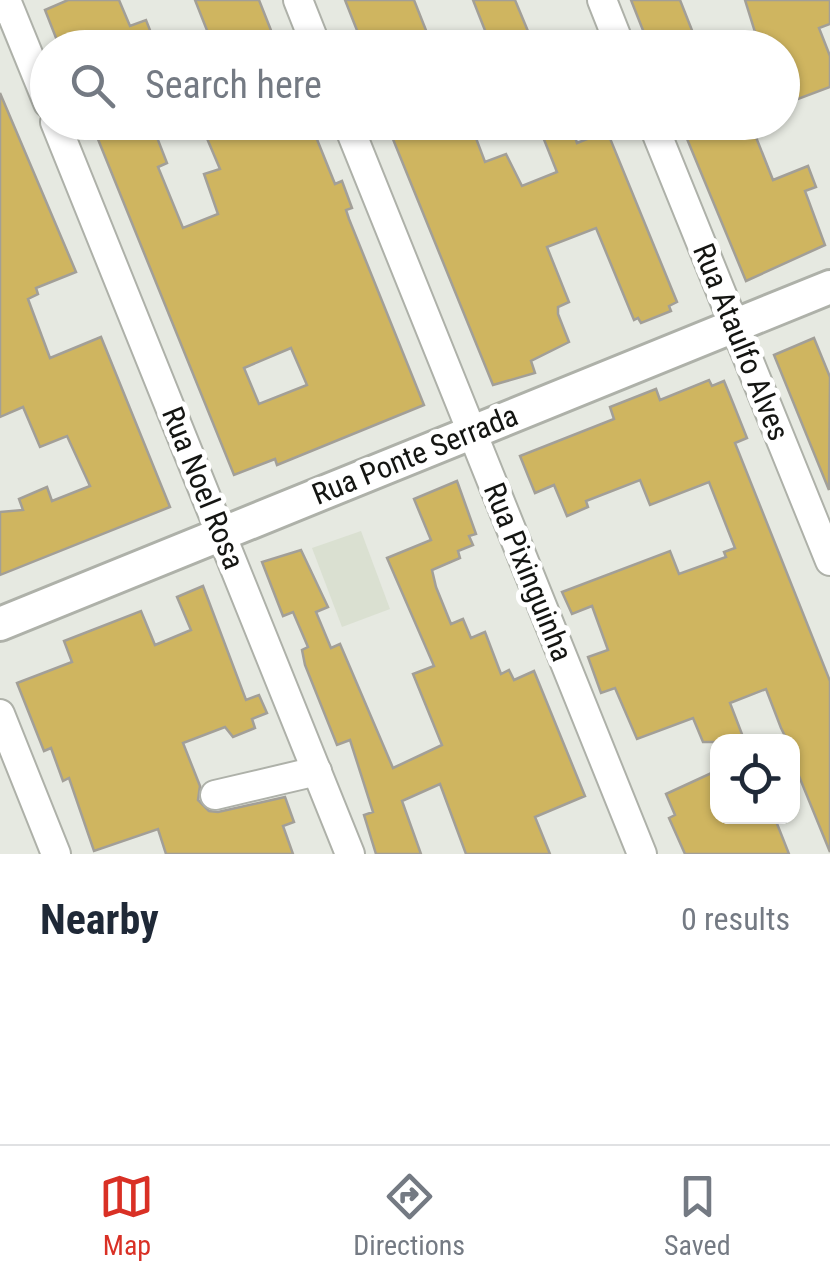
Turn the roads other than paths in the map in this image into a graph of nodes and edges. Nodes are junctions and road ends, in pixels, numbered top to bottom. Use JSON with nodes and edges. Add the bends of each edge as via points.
{"nodes":[{"id":1,"x":6,"y":0,"type":"edge"},
{"id":2,"x":298,"y":0,"type":"edge"},
{"id":3,"x":602,"y":0,"type":"edge"},
{"id":4,"x":310,"y":30,"type":"edge"},
{"id":5,"x":614,"y":30,"type":"edge"},
{"id":6,"x":30,"y":59,"type":"edge"},
{"id":7,"x":62,"y":140,"type":"edge"},
{"id":8,"x":354,"y":140,"type":"edge"},
{"id":9,"x":659,"y":140,"type":"edge"},
{"id":10,"x":830,"y":287,"type":"edge"},
{"id":11,"x":734,"y":326,"type":"junction"},
{"id":12,"x":472,"y":432,"type":"junction"},
{"id":13,"x":221,"y":534,"type":"junction"},
{"id":14,"x":830,"y":561,"type":"edge"},
{"id":15,"x":0,"y":624,"type":"edge"},
{"id":16,"x":0,"y":714,"type":"edge"},
{"id":17,"x":317,"y":771,"type":"junction"},
{"id":18,"x":215,"y":795,"type":"dead end"},
{"id":19,"x":56,"y":854,"type":"edge"},
{"id":20,"x":350,"y":854,"type":"edge"},
{"id":21,"x":642,"y":854,"type":"edge"}],
"edges":[{"from":1,"to":6,"type":"street"},
{"from":2,"to":4,"type":"street"},
{"from":3,"to":5,"type":"street"},
{"from":7,"to":13,"type":"street","name":"Rua Noel Rosa"},
{"from":8,"to":12,"type":"street","name":"Rua Pixinguinha"},
{"from":9,"to":11,"type":"street","name":"Rua Ataulfo Alves"},
{"from":10,"to":11,"type":"street","name":"Rua Ponte Serrada"},
{"from":11,"to":12,"type":"street","name":"Rua Ponte Serrada"},
{"from":11,"to":14,"type":"street","name":"Rua Ataulfo Alves"},
{"from":12,"to":13,"type":"street","name":"Rua Ponte Serrada"},
{"from":12,"to":21,"type":"street","name":"Rua Pixinguinha"},
{"from":13,"to":15,"type":"street","name":"Rua Ponte Serrada"},
{"from":13,"to":17,"type":"street","name":"Rua Noel Rosa"},
{"from":16,"to":19,"type":"street"},
{"from":17,"to":18,"type":"street"},
{"from":17,"to":20,"type":"street","name":"Rua Noel Rosa"}]}
